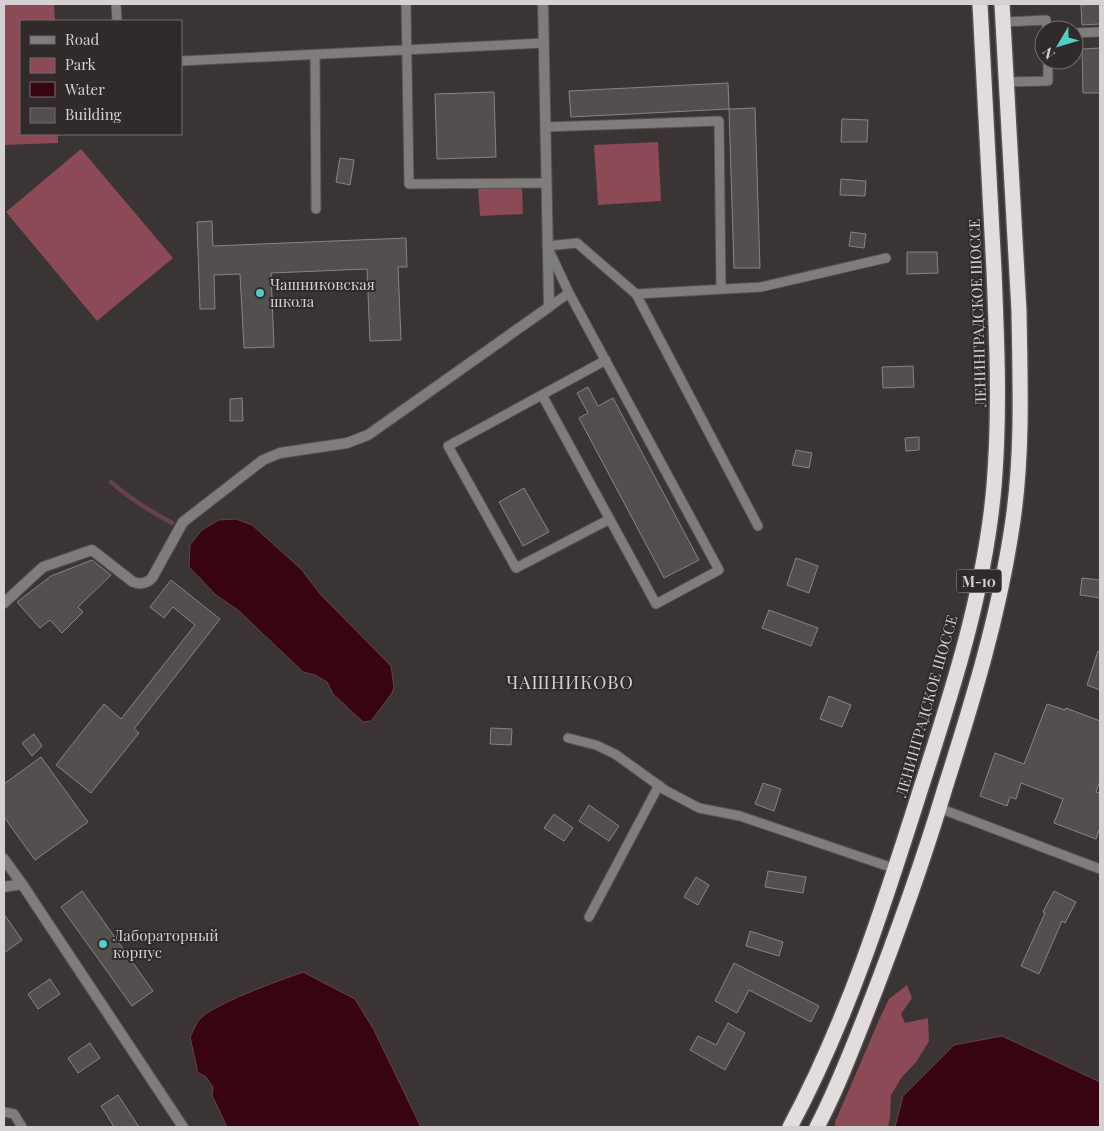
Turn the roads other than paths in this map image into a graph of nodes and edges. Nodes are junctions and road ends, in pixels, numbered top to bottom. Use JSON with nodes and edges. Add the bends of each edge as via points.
{"nodes":[{"id":1,"x":116,"y":4,"type":"edge"},
{"id":2,"x":406,"y":4,"type":"edge"},
{"id":3,"x":543,"y":4,"type":"edge"},
{"id":4,"x":980,"y":4,"type":"edge"},
{"id":5,"x":1002,"y":4,"type":"edge"},
{"id":6,"x":116,"y":20,"type":"edge"},
{"id":7,"x":1034,"y":21,"type":"edge"},
{"id":8,"x":1003,"y":22,"type":"junction"},
{"id":9,"x":1100,"y":32,"type":"edge"},
{"id":10,"x":1084,"y":33,"type":"edge"},
{"id":11,"x":544,"y":43,"type":"junction"},
{"id":12,"x":407,"y":50,"type":"junction"},
{"id":13,"x":315,"y":54,"type":"junction"},
{"id":14,"x":182,"y":61,"type":"edge"},
{"id":15,"x":1048,"y":70,"type":"edge"},
{"id":16,"x":1006,"y":82,"type":"junction"},
{"id":17,"x":546,"y":127,"type":"junction"},
{"id":18,"x":546,"y":183,"type":"junction"},
{"id":19,"x":316,"y":209,"type":"dead end"},
{"id":20,"x":548,"y":246,"type":"junction"},
{"id":21,"x":886,"y":258,"type":"dead end"},
{"id":22,"x":721,"y":289,"type":"junction"},
{"id":23,"x":569,"y":293,"type":"junction"},
{"id":24,"x":636,"y":294,"type":"junction"},
{"id":25,"x":549,"y":307,"type":"junction"},
{"id":26,"x":606,"y":360,"type":"junction"},
{"id":27,"x":542,"y":395,"type":"junction"},
{"id":28,"x":610,"y":519,"type":"junction"},
{"id":29,"x":758,"y":526,"type":"dead end"},
{"id":30,"x":4,"y":603,"type":"edge"},
{"id":31,"x":568,"y":738,"type":"dead end"},
{"id":32,"x":659,"y":785,"type":"junction"},
{"id":33,"x":939,"y":808,"type":"junction"},
{"id":34,"x":4,"y":859,"type":"edge"},
{"id":35,"x":896,"y":869,"type":"junction"},
{"id":36,"x":1100,"y":869,"type":"edge"},
{"id":37,"x":22,"y":884,"type":"junction"},
{"id":38,"x":4,"y":887,"type":"edge"},
{"id":39,"x":589,"y":918,"type":"dead end"},
{"id":40,"x":4,"y":1112,"type":"edge"},
{"id":41,"x":22,"y":1127,"type":"edge"},
{"id":42,"x":183,"y":1127,"type":"edge"},
{"id":43,"x":790,"y":1127,"type":"edge"},
{"id":44,"x":817,"y":1127,"type":"edge"}],
"edges":[{"from":1,"to":6,"type":"lane"},
{"from":2,"to":12,"type":"lane"},
{"from":3,"to":11,"type":"street"},
{"from":4,"to":35,"type":"highway","name":"ЛЕНИНГРАДСКОЕ ШОССЕ","number":"М-10","via":[[998,356],[993,496],[980,577],[960,658]]},
{"from":5,"to":8,"type":"highway","number":"М-10"},
{"from":7,"to":8,"type":"lane"},
{"from":8,"to":16,"type":"highway","number":"М-10"},
{"from":9,"to":10,"type":"lane"},
{"from":11,"to":12,"type":"lane"},
{"from":11,"to":17,"type":"street"},
{"from":12,"to":13,"type":"lane"},
{"from":12,"to":18,"type":"lane","via":[[409,184]]},
{"from":13,"to":14,"type":"lane"},
{"from":13,"to":19,"type":"lane"},
{"from":15,"to":16,"type":"lane","via":[[1048,80]]},
{"from":16,"to":33,"type":"highway","number":"М-10","via":[[1019,311],[1017,491],[995,618]]},
{"from":17,"to":18,"type":"street"},
{"from":17,"to":22,"type":"lane","via":[[719,121]]},
{"from":18,"to":20,"type":"street"},
{"from":20,"to":23,"type":"lane"},
{"from":20,"to":24,"type":"lane","via":[[577,244]]},
{"from":20,"to":25,"type":"street"},
{"from":21,"to":22,"type":"lane","via":[[761,288]]},
{"from":22,"to":24,"type":"lane"},
{"from":23,"to":25,"type":"lane"},
{"from":23,"to":26,"type":"lane"},
{"from":24,"to":29,"type":"lane"},
{"from":25,"to":30,"type":"street","via":[[368,434],[347,443],[280,453],[263,460],[183,522],[148,582],[132,582],[92,550],[43,567]]},
{"from":26,"to":27,"type":"lane"},
{"from":26,"to":28,"type":"lane","via":[[719,570],[656,604]]},
{"from":27,"to":28,"type":"lane"},
{"from":27,"to":28,"type":"lane","via":[[448,446],[516,568]]},
{"from":31,"to":32,"type":"lane","via":[[615,754]]},
{"from":32,"to":35,"type":"lane","via":[[699,808],[740,816]]},
{"from":32,"to":39,"type":"lane"},
{"from":33,"to":36,"type":"lane"},
{"from":33,"to":44,"type":"highway","number":"М-10","via":[[886,962]]},
{"from":34,"to":37,"type":"street"},
{"from":35,"to":43,"type":"highway","name":"ЛЕНИНГРАДСКОЕ ШОССЕ","number":"М-10","via":[[839,1021]]},
{"from":37,"to":38,"type":"street"},
{"from":37,"to":42,"type":"street"},
{"from":40,"to":41,"type":"lane","via":[[14,1114]]}]}
